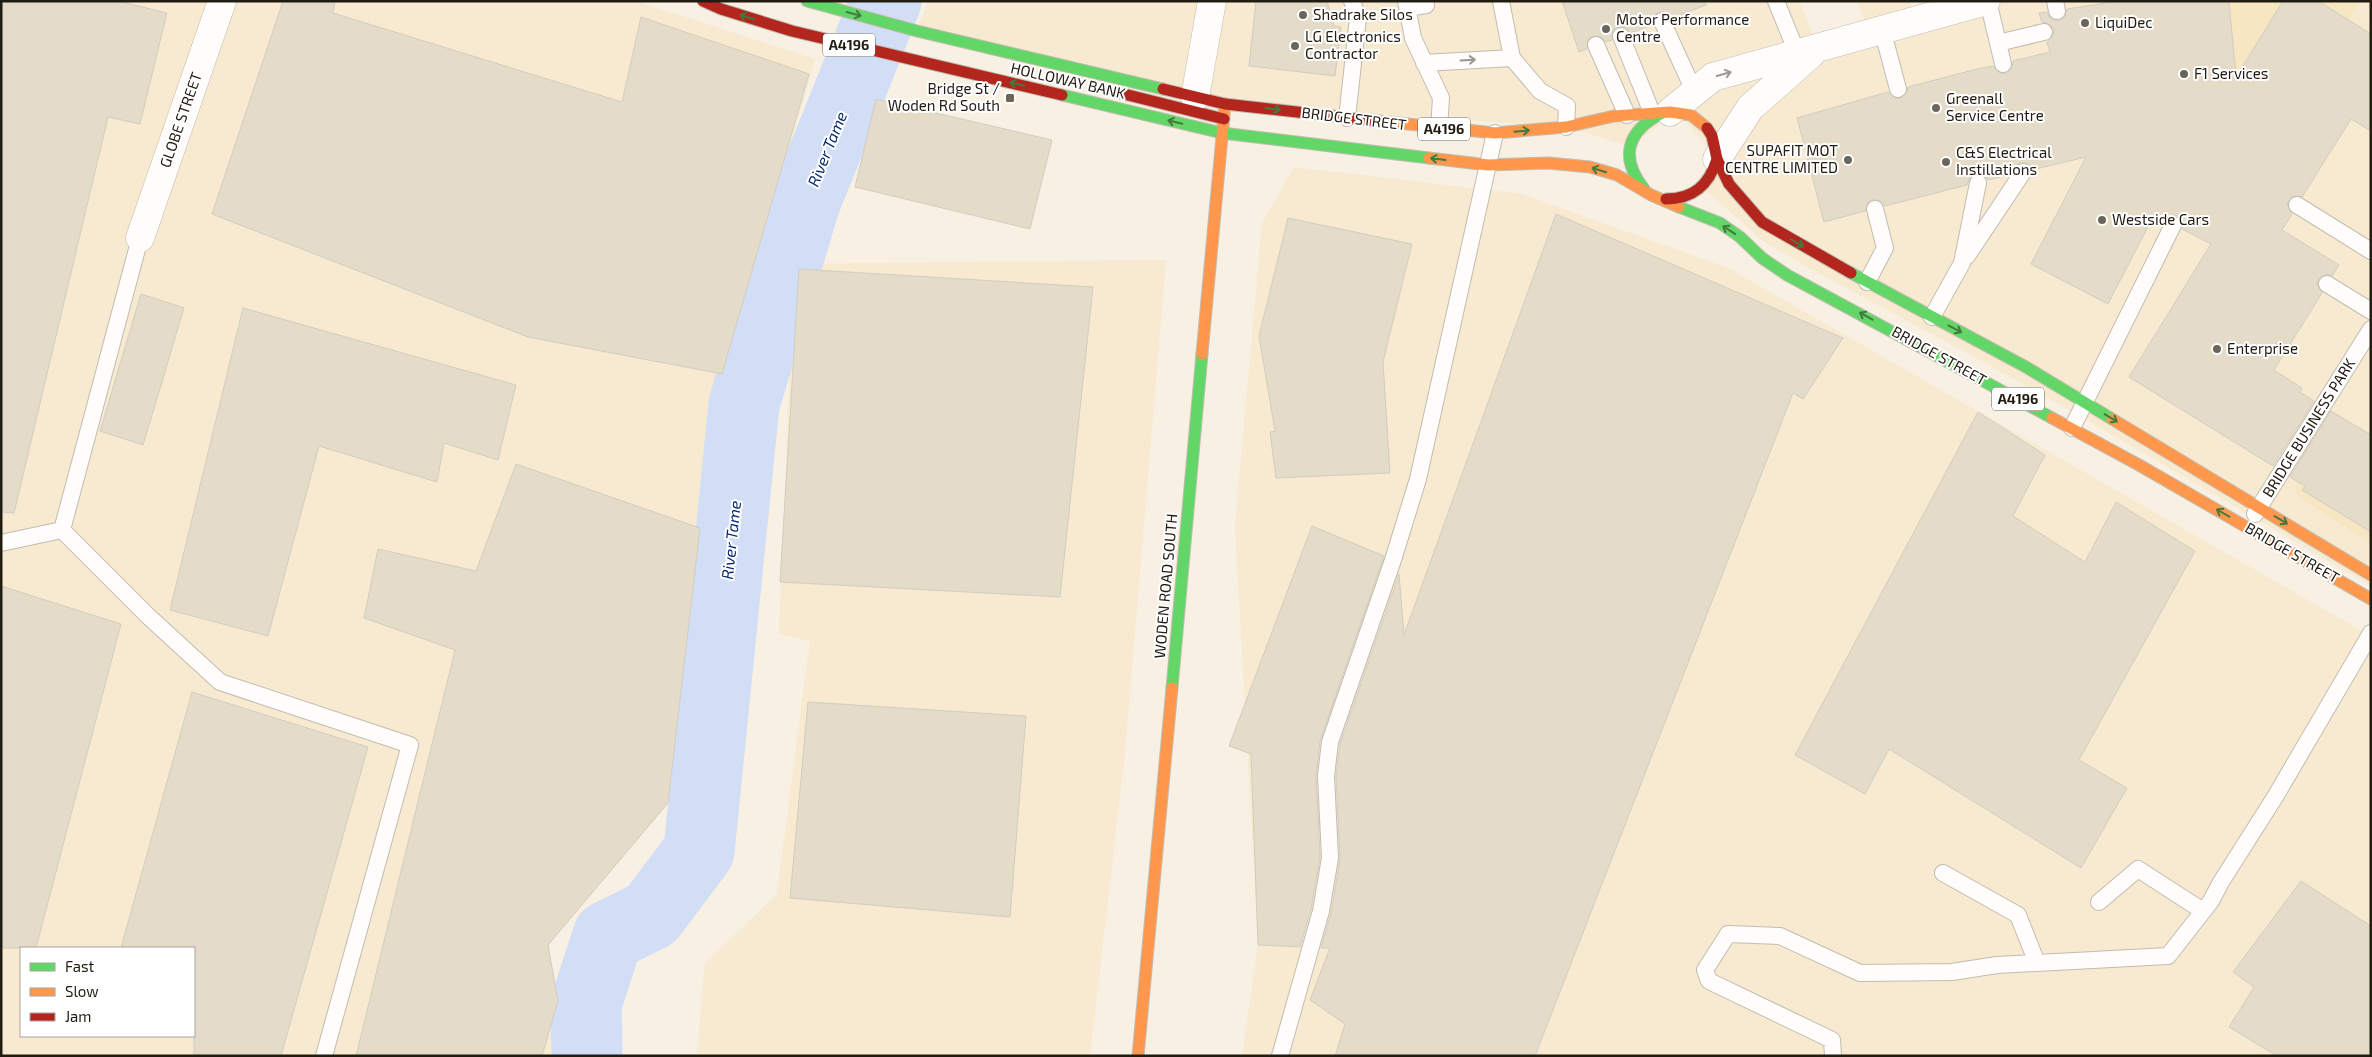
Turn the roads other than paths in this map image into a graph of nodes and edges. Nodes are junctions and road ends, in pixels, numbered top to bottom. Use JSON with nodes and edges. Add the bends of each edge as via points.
{"nodes":[{"id":1,"x":703,"y":1,"type":"edge"},
{"id":2,"x":807,"y":1,"type":"edge"},
{"id":3,"x":1212,"y":1,"type":"edge"},
{"id":4,"x":1352,"y":1,"type":"edge"},
{"id":5,"x":1501,"y":1,"type":"edge"},
{"id":6,"x":1776,"y":1,"type":"edge"},
{"id":7,"x":1987,"y":1,"type":"edge"},
{"id":8,"x":218,"y":2,"type":"edge"},
{"id":9,"x":1407,"y":5,"type":"edge"},
{"id":10,"x":1426,"y":5,"type":"dead end"},
{"id":11,"x":1662,"y":21,"type":"dead end"},
{"id":12,"x":1882,"y":29,"type":"junction"},
{"id":13,"x":2044,"y":32,"type":"dead end"},
{"id":14,"x":1621,"y":36,"type":"dead end"},
{"id":15,"x":942,"y":37,"type":"junction"},
{"id":16,"x":1998,"y":43,"type":"junction"},
{"id":17,"x":1596,"y":45,"type":"dead end"},
{"id":18,"x":1805,"y":55,"type":"junction"},
{"id":19,"x":974,"y":57,"type":"dead end"},
{"id":20,"x":1512,"y":58,"type":"junction"},
{"id":21,"x":1424,"y":63,"type":"junction"},
{"id":22,"x":2003,"y":64,"type":"dead end"},
{"id":23,"x":1898,"y":89,"type":"dead end"},
{"id":24,"x":1108,"y":90,"type":"dead end"},
{"id":25,"x":1694,"y":91,"type":"junction"},
{"id":26,"x":1194,"y":97,"type":"junction"},
{"id":27,"x":1225,"y":104,"type":"junction"},
{"id":28,"x":1661,"y":112,"type":"junction"},
{"id":29,"x":1627,"y":115,"type":"junction"},
{"id":30,"x":1347,"y":118,"type":"junction"},
{"id":31,"x":1224,"y":119,"type":"junction"},
{"id":32,"x":1566,"y":127,"type":"junction"},
{"id":33,"x":1438,"y":128,"type":"junction"},
{"id":34,"x":1222,"y":133,"type":"junction"},
{"id":35,"x":1495,"y":133,"type":"junction"},
{"id":36,"x":1717,"y":159,"type":"junction"},
{"id":37,"x":1488,"y":165,"type":"junction"},
{"id":38,"x":2023,"y":172,"type":"dead end"},
{"id":39,"x":1978,"y":183,"type":"dead end"},
{"id":40,"x":1644,"y":189,"type":"junction"},
{"id":41,"x":1666,"y":199,"type":"junction"},
{"id":42,"x":2297,"y":205,"type":"dead end"},
{"id":43,"x":1875,"y":209,"type":"dead end"},
{"id":44,"x":2173,"y":225,"type":"dead end"},
{"id":45,"x":140,"y":238,"type":"joint"},
{"id":46,"x":2371,"y":251,"type":"edge"},
{"id":47,"x":1962,"y":263,"type":"junction"},
{"id":48,"x":1867,"y":282,"type":"junction"},
{"id":49,"x":2327,"y":284,"type":"dead end"},
{"id":50,"x":2371,"y":312,"type":"edge"},
{"id":51,"x":1932,"y":317,"type":"junction"},
{"id":52,"x":2370,"y":331,"type":"edge"},
{"id":53,"x":2084,"y":402,"type":"junction"},
{"id":54,"x":2072,"y":428,"type":"junction"},
{"id":55,"x":2259,"y":507,"type":"junction"},
{"id":56,"x":2247,"y":527,"type":"junction"},
{"id":57,"x":62,"y":530,"type":"junction"},
{"id":58,"x":1,"y":544,"type":"edge"},
{"id":59,"x":2371,"y":575,"type":"edge"},
{"id":60,"x":2371,"y":599,"type":"edge"},
{"id":61,"x":2371,"y":633,"type":"edge"},
{"id":62,"x":1943,"y":873,"type":"dead end"},
{"id":63,"x":2099,"y":902,"type":"dead end"},
{"id":64,"x":2203,"y":911,"type":"junction"},
{"id":65,"x":2037,"y":963,"type":"junction"},
{"id":66,"x":324,"y":1056,"type":"edge"},
{"id":67,"x":1138,"y":1056,"type":"edge"},
{"id":68,"x":1280,"y":1056,"type":"edge"},
{"id":69,"x":1833,"y":1056,"type":"edge"}],
"edges":[{"from":34,"to":1,"type":"main road","name":"HOLLOWAY BANK","number":"A4196","one_way":true,"via":[[792,31]]},
{"from":2,"to":15,"type":"main road","name":"HOLLOWAY BANK","number":"A4196","one_way":true},
{"from":3,"to":26,"type":"street"},
{"from":4,"to":30,"type":"lane","via":[[1358,18]]},
{"from":5,"to":20,"type":"lane"},
{"from":6,"to":18,"type":"lane"},
{"from":7,"to":12,"type":"street"},
{"from":7,"to":16,"type":"lane"},
{"from":8,"to":45,"type":"street","name":"GLOBE STREET"},
{"from":9,"to":10,"type":"lane"},
{"from":9,"to":21,"type":"lane","via":[[1413,38]]},
{"from":11,"to":25,"type":"lane"},
{"from":12,"to":18,"type":"street"},
{"from":12,"to":23,"type":"lane"},
{"from":13,"to":16,"type":"lane"},
{"from":14,"to":28,"type":"lane"},
{"from":15,"to":19,"type":"main road","via":[[964,54]]},
{"from":15,"to":26,"type":"main road","name":"HOLLOWAY BANK","number":"A4196"},
{"from":16,"to":22,"type":"lane"},
{"from":17,"to":29,"type":"lane"},
{"from":25,"to":18,"type":"street","one_way":true,"via":[[1713,77]]},
{"from":18,"to":36,"type":"street","via":[[1750,108]]},
{"from":21,"to":20,"type":"lane","one_way":true},
{"from":20,"to":32,"type":"lane","via":[[1540,91],[1567,106]]},
{"from":21,"to":33,"type":"lane","via":[[1441,98]]},
{"from":24,"to":31,"type":"main road"},
{"from":25,"to":28,"type":"street"},
{"from":26,"to":27,"type":"main road","name":"HOLLOWAY BANK","number":"A4196"},
{"from":27,"to":30,"type":"main road","name":"BRIDGE STREET","number":"A4196","one_way":true},
{"from":27,"to":31,"type":"main road","name":"WODEN ROAD SOUTH"},
{"from":28,"to":29,"type":"main road","name":"BRIDGE STREET","number":"A4196"},
{"from":28,"to":36,"type":"main road","name":"BRIDGE STREET","number":"A4196","via":[[1691,115],[1706,126],[1712,136]]},
{"from":28,"to":40,"type":"main road","via":[[1643,123],[1629,146],[1630,167]]},
{"from":29,"to":32,"type":"main road","name":"BRIDGE STREET","number":"A4196"},
{"from":30,"to":33,"type":"main road","name":"BRIDGE STREET","number":"A4196"},
{"from":31,"to":34,"type":"main road","name":"WODEN ROAD SOUTH"},
{"from":35,"to":32,"type":"main road","name":"BRIDGE STREET","number":"A4196","one_way":true},
{"from":33,"to":35,"type":"main road","name":"BRIDGE STREET","number":"A4196"},
{"from":37,"to":34,"type":"main road","name":"BRIDGE STREET","number":"A4196","one_way":true},
{"from":34,"to":67,"type":"main road","name":"WODEN ROAD SOUTH"},
{"from":35,"to":37,"type":"lane"},
{"from":36,"to":41,"type":"main road","via":[[1703,188],[1683,199]]},
{"from":36,"to":48,"type":"main road","name":"BRIDGE STREET","number":"A4196","one_way":true,"via":[[1729,184],[1762,222]]},
{"from":40,"to":37,"type":"main road","name":"BRIDGE STREET","number":"A4196","one_way":true,"via":[[1617,175],[1590,167],[1548,163]]},
{"from":37,"to":68,"type":"lane","via":[[1418,479],[1330,742],[1326,776],[1330,858],[1321,911]]},
{"from":38,"to":47,"type":"lane"},
{"from":39,"to":47,"type":"lane"},
{"from":40,"to":41,"type":"main road","name":"BRIDGE STREET","number":"A4196"},
{"from":54,"to":41,"type":"main road","name":"BRIDGE STREET","number":"A4196","one_way":true,"via":[[1786,275],[1720,223]]},
{"from":42,"to":46,"type":"lane"},
{"from":43,"to":48,"type":"lane","via":[[1885,248]]},
{"from":44,"to":53,"type":"lane"},
{"from":45,"to":57,"type":"lane"},
{"from":47,"to":51,"type":"lane"},
{"from":48,"to":51,"type":"main road","name":"BRIDGE STREET","number":"A4196"},
{"from":49,"to":50,"type":"lane"},
{"from":51,"to":53,"type":"main road","name":"BRIDGE STREET","number":"A4196","one_way":true},
{"from":52,"to":55,"type":"lane","name":"BRIDGE BUSINESS PARK"},
{"from":53,"to":54,"type":"lane"},
{"from":53,"to":55,"type":"main road","name":"BRIDGE STREET","number":"A4196","one_way":true},
{"from":56,"to":54,"type":"main road","name":"BRIDGE STREET","number":"A4196","one_way":true},
{"from":55,"to":56,"type":"lane","name":"BRIDGE BUSINESS PARK"},
{"from":55,"to":59,"type":"main road","name":"BRIDGE STREET","number":"A4196","one_way":true},
{"from":56,"to":60,"type":"main road","name":"BRIDGE STREET","number":"A4196"},
{"from":57,"to":58,"type":"lane"},
{"from":57,"to":66,"type":"lane","via":[[220,682],[410,745]]},
{"from":61,"to":64,"type":"lane","via":[[2275,797]]},
{"from":62,"to":65,"type":"lane","via":[[2018,915]]},
{"from":63,"to":64,"type":"lane","via":[[2138,869]]},
{"from":64,"to":65,"type":"lane","via":[[2168,956]]},
{"from":65,"to":69,"type":"lane","via":[[1952,972],[1860,973],[1780,936],[1728,934],[1705,970],[1709,981],[1832,1040]]}]}
